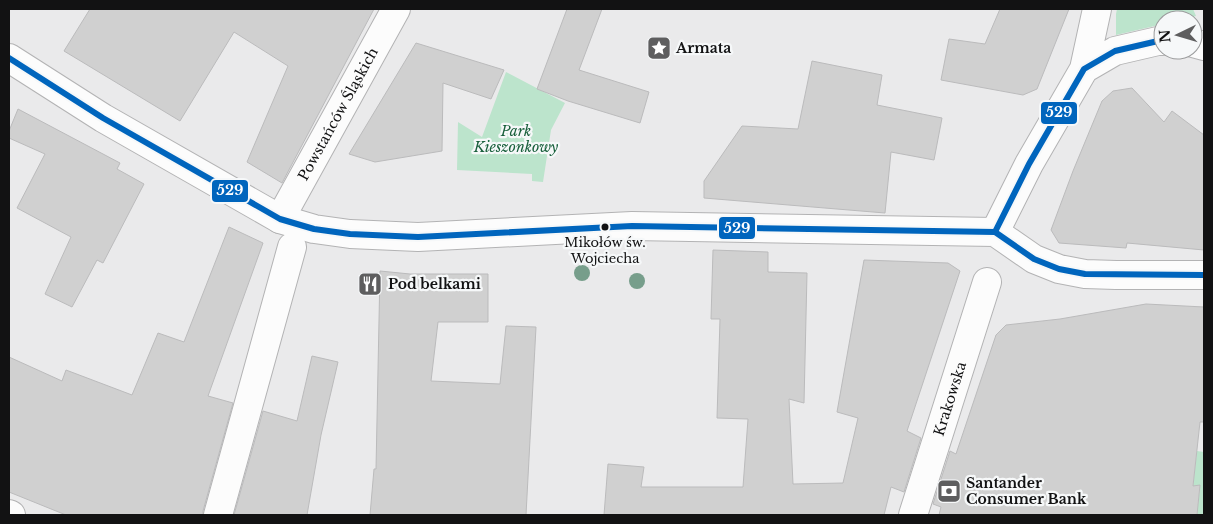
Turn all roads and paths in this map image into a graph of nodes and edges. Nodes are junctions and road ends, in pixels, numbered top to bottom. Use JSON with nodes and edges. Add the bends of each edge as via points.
{"nodes":[{"id":1,"x":396,"y":9,"type":"edge"},
{"id":2,"x":1097,"y":9,"type":"edge"},
{"id":3,"x":1153,"y":42,"type":"edge"},
{"id":4,"x":9,"y":58,"type":"edge"},
{"id":5,"x":1084,"y":69,"type":"junction"},
{"id":6,"x":280,"y":219,"type":"junction"},
{"id":7,"x":995,"y":232,"type":"junction"},
{"id":8,"x":292,"y":247,"type":"dead end"},
{"id":9,"x":1204,"y":275,"type":"edge"},
{"id":10,"x":988,"y":282,"type":"dead end"},
{"id":11,"x":218,"y":515,"type":"edge"},
{"id":12,"x":913,"y":515,"type":"edge"}],
"edges":[{"from":1,"to":6,"type":"street","name":"Powstańców Śląskich"},
{"from":2,"to":5,"type":"street"},
{"from":3,"to":5,"type":"street","via":[[1115,51]]},
{"from":4,"to":6,"type":"street","via":[[103,118]]},
{"from":5,"to":7,"type":"street","via":[[1028,164]]},
{"from":6,"to":7,"type":"street","via":[[314,229],[350,234],[418,237],[632,226]]},
{"from":7,"to":9,"type":"street","via":[[1034,259],[1059,269],[1085,274]]},
{"from":8,"to":11,"type":"street"},
{"from":10,"to":12,"type":"street","name":"Krakowska"}]}
